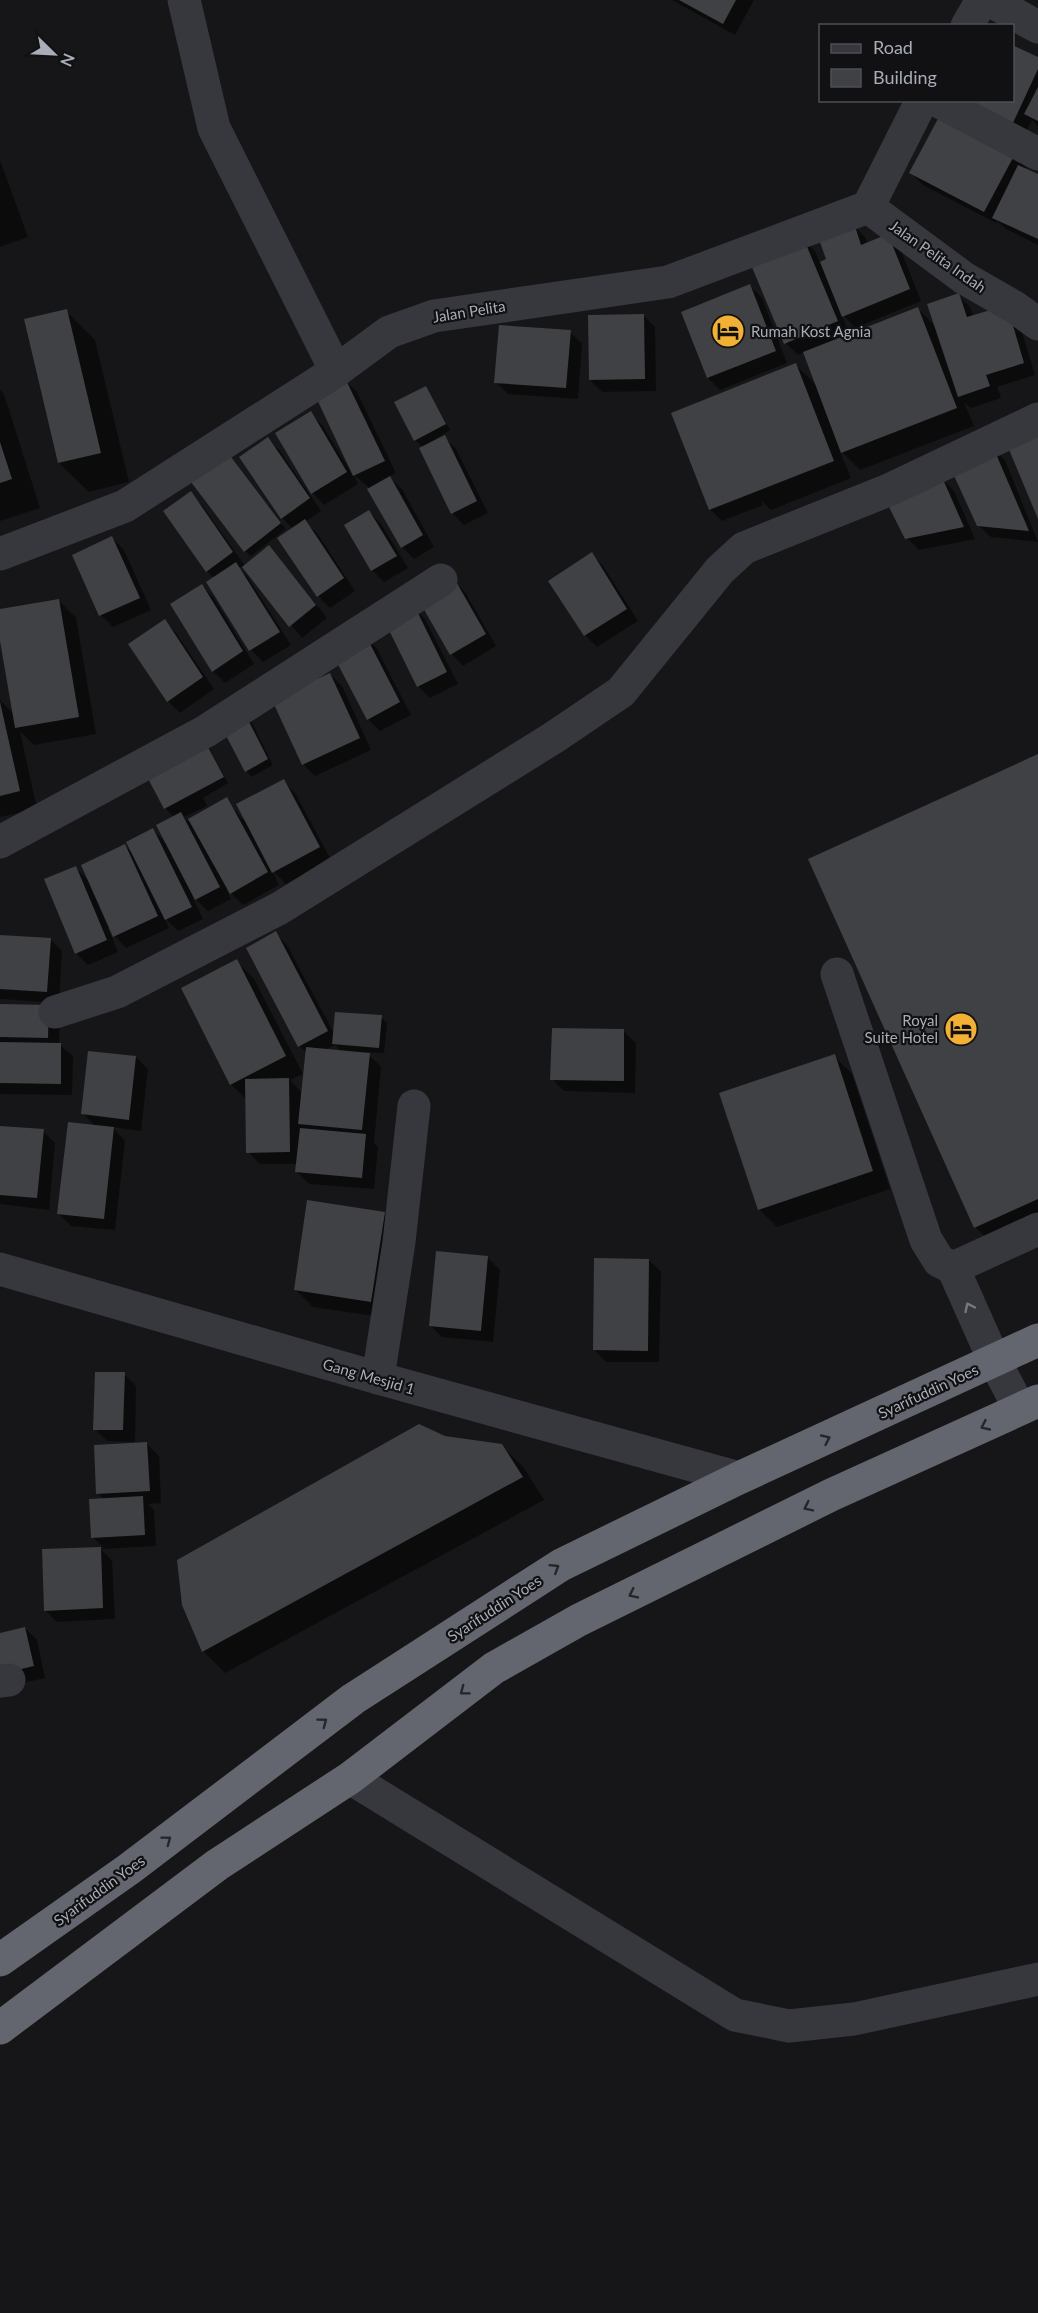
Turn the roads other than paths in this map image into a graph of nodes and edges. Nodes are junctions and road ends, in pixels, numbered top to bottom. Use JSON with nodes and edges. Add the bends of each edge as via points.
{"nodes":[{"id":1,"x":184,"y":0,"type":"edge"},
{"id":2,"x":982,"y":0,"type":"edge"},
{"id":3,"x":989,"y":0,"type":"edge"},
{"id":4,"x":968,"y":24,"type":"edge"},
{"id":5,"x":1038,"y":27,"type":"edge"},
{"id":6,"x":921,"y":102,"type":"edge"},
{"id":7,"x":940,"y":102,"type":"edge"},
{"id":8,"x":1038,"y":154,"type":"edge"},
{"id":9,"x":868,"y":207,"type":"junction"},
{"id":10,"x":1038,"y":324,"type":"edge"},
{"id":11,"x":336,"y":371,"type":"junction"},
{"id":12,"x":1038,"y":419,"type":"edge"},
{"id":13,"x":0,"y":554,"type":"edge"},
{"id":14,"x":441,"y":580,"type":"dead end"},
{"id":15,"x":0,"y":842,"type":"edge"},
{"id":16,"x":837,"y":974,"type":"dead end"},
{"id":17,"x":55,"y":1012,"type":"dead end"},
{"id":18,"x":414,"y":1106,"type":"dead end"},
{"id":19,"x":1038,"y":1229,"type":"edge"},
{"id":20,"x":953,"y":1268,"type":"junction"},
{"id":21,"x":0,"y":1269,"type":"edge"},
{"id":22,"x":1038,"y":1340,"type":"edge"},
{"id":23,"x":994,"y":1360,"type":"junction"},
{"id":24,"x":378,"y":1378,"type":"junction"},
{"id":25,"x":1029,"y":1405,"type":"edge"},
{"id":26,"x":739,"y":1478,"type":"junction"},
{"id":27,"x":350,"y":1778,"type":"junction"},
{"id":28,"x":0,"y":1960,"type":"edge"},
{"id":29,"x":1038,"y":1979,"type":"edge"},
{"id":30,"x":0,"y":2028,"type":"edge"}],
"edges":[{"from":1,"to":11,"type":"street","via":[[214,128]]},
{"from":2,"to":4,"type":"street"},
{"from":3,"to":5,"type":"street"},
{"from":6,"to":9,"type":"street"},
{"from":7,"to":8,"type":"street"},
{"from":9,"to":10,"type":"street","name":"Jalan Pelita Indah","via":[[964,278]]},
{"from":9,"to":11,"type":"street","name":"Jalan Pelita","via":[[668,282],[412,322],[389,332]]},
{"from":11,"to":13,"type":"street","name":"Jalan Pelita","via":[[125,506]]},
{"from":12,"to":17,"type":"street","via":[[891,489],[744,548],[720,570],[627,688],[553,738],[280,908],[117,992]]},
{"from":14,"to":15,"type":"street","via":[[206,731]]},
{"from":16,"to":20,"type":"street","via":[[926,1240],[939,1261]]},
{"from":18,"to":24,"type":"street"},
{"from":19,"to":20,"type":"street"},
{"from":23,"to":20,"type":"street","one_way":true},
{"from":21,"to":24,"type":"street","name":"Gang Mesjid 1"},
{"from":22,"to":23,"type":"highway","name":"Syarifuddin Yoes"},
{"from":23,"to":25,"type":"street"},
{"from":26,"to":23,"type":"highway","name":"Syarifuddin Yoes","one_way":true},
{"from":24,"to":26,"type":"street","name":"Gang Mesjid 1"},
{"from":25,"to":27,"type":"highway","one_way":true,"via":[[831,1496],[579,1620],[494,1668]]},
{"from":28,"to":26,"type":"highway","name":"Syarifuddin Yoes","one_way":true,"via":[[129,1869],[363,1693],[561,1564]]},
{"from":27,"to":29,"type":"street","via":[[735,2015],[789,2026],[854,2019]]},
{"from":27,"to":30,"type":"highway","via":[[217,1865]]}]}
